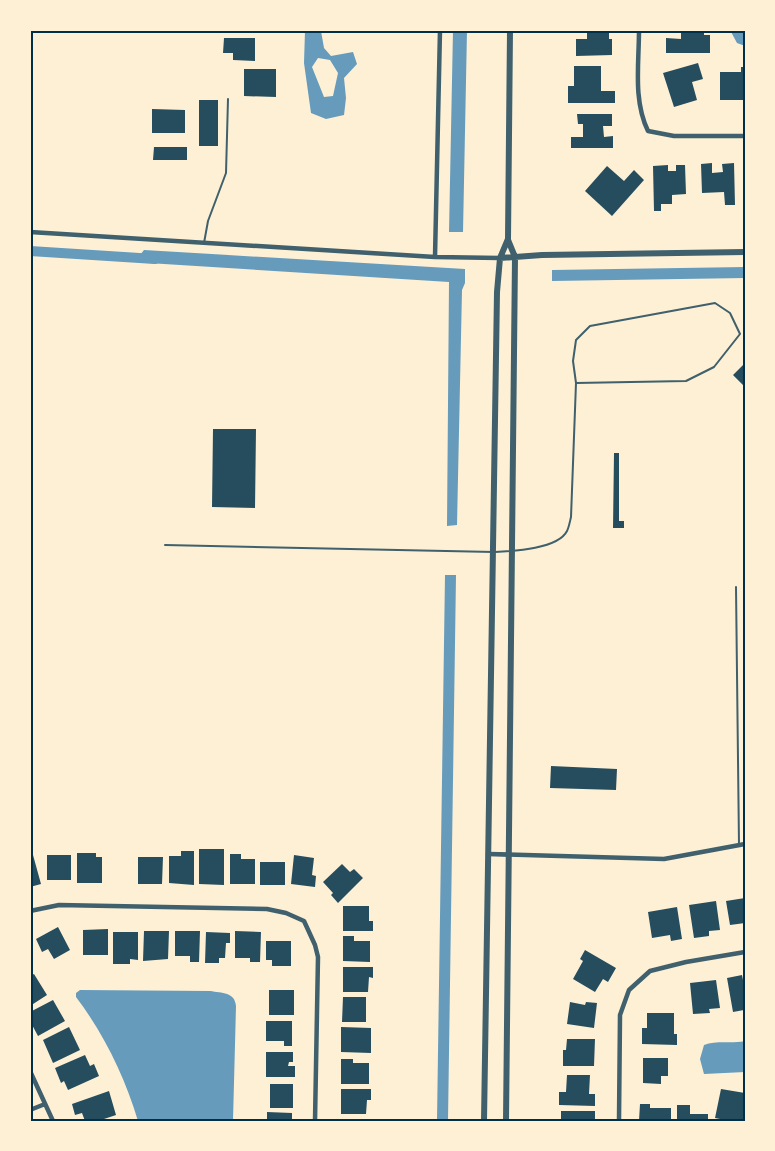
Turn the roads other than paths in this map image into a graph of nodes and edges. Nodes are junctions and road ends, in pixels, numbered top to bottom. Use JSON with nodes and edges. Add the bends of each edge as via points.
{"nodes":[{"id":1,"x":440,"y":30,"type":"edge"},
{"id":2,"x":510,"y":30,"type":"edge"},
{"id":3,"x":639,"y":30,"type":"edge"},
{"id":4,"x":228,"y":99,"type":"dead end"},
{"id":5,"x":745,"y":136,"type":"edge"},
{"id":6,"x":30,"y":232,"type":"edge"},
{"id":7,"x":508,"y":239,"type":"junction"},
{"id":8,"x":204,"y":243,"type":"junction"},
{"id":9,"x":745,"y":252,"type":"edge"},
{"id":10,"x":435,"y":257,"type":"junction"},
{"id":11,"x":515,"y":257,"type":"junction"},
{"id":12,"x":500,"y":258,"type":"junction"},
{"id":13,"x":576,"y":383,"type":"junction"},
{"id":14,"x":165,"y":545,"type":"dead end"},
{"id":15,"x":512,"y":551,"type":"junction"},
{"id":16,"x":494,"y":552,"type":"junction"},
{"id":17,"x":736,"y":587,"type":"dead end"},
{"id":18,"x":742,"y":844,"type":"edge"},
{"id":19,"x":488,"y":854,"type":"junction"},
{"id":20,"x":510,"y":856,"type":"junction"},
{"id":21,"x":30,"y":911,"type":"edge"},
{"id":22,"x":745,"y":952,"type":"edge"},
{"id":23,"x":30,"y":1071,"type":"edge"},
{"id":24,"x":45,"y":1104,"type":"junction"},
{"id":25,"x":30,"y":1110,"type":"edge"},
{"id":26,"x":53,"y":1121,"type":"edge"},
{"id":27,"x":315,"y":1121,"type":"edge"},
{"id":28,"x":484,"y":1121,"type":"edge"},
{"id":29,"x":506,"y":1121,"type":"edge"},
{"id":30,"x":619,"y":1121,"type":"edge"}],
"edges":[{"from":1,"to":10,"type":"street"},
{"from":2,"to":7,"type":"street"},
{"from":3,"to":5,"type":"street","via":[[638,97],[648,130],[674,136]]},
{"from":4,"to":8,"type":"lane","via":[[226,173]]},
{"from":6,"to":8,"type":"street"},
{"from":7,"to":11,"type":"street"},
{"from":7,"to":12,"type":"street"},
{"from":8,"to":10,"type":"street"},
{"from":9,"to":11,"type":"street"},
{"from":10,"to":12,"type":"street"},
{"from":11,"to":12,"type":"street"},
{"from":11,"to":15,"type":"street"},
{"from":12,"to":16,"type":"street"},
{"from":13,"to":13,"type":"lane","via":[[686,381],[714,367],[740,334],[730,313],[715,303],[590,326],[576,340]]},
{"from":13,"to":15,"type":"lane","via":[[571,517],[567,532],[552,544]]},
{"from":14,"to":16,"type":"lane"},
{"from":15,"to":16,"type":"lane"},
{"from":15,"to":20,"type":"street"},
{"from":16,"to":19,"type":"street"},
{"from":17,"to":18,"type":"lane"},
{"from":18,"to":20,"type":"street","via":[[664,859]]},
{"from":19,"to":20,"type":"street"},
{"from":19,"to":28,"type":"street"},
{"from":20,"to":29,"type":"street"},
{"from":21,"to":27,"type":"street","via":[[59,905],[267,909],[304,921],[318,957]]},
{"from":22,"to":30,"type":"street","via":[[650,971],[629,990],[620,1015]]},
{"from":23,"to":24,"type":"street"},
{"from":24,"to":25,"type":"street"},
{"from":24,"to":26,"type":"street"}]}
